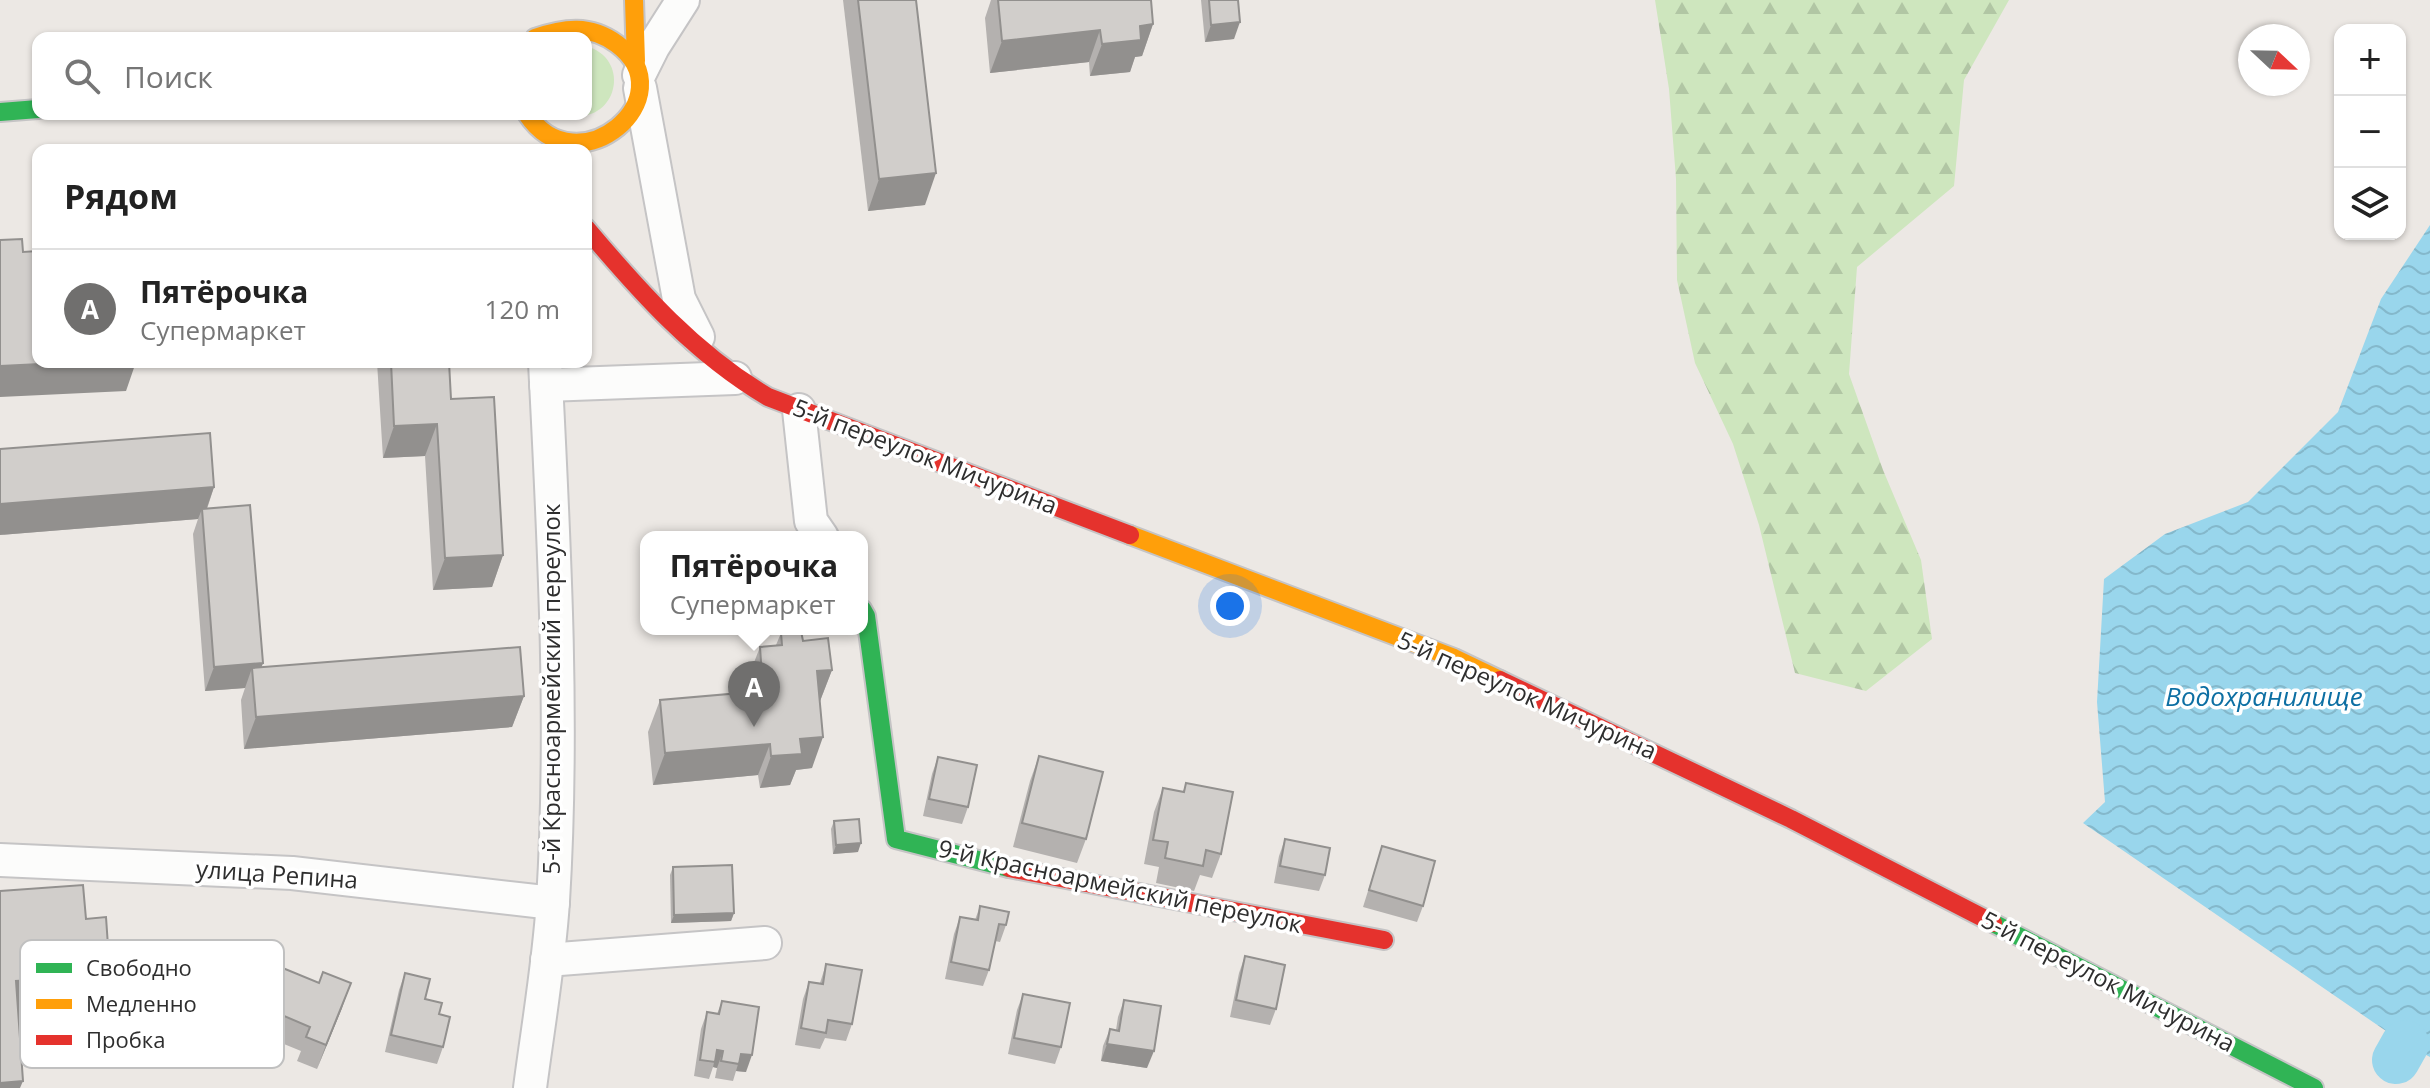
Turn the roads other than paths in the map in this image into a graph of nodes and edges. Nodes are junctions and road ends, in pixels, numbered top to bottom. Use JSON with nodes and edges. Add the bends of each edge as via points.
{"nodes":[{"id":1,"x":634,"y":0,"type":"edge"},
{"id":2,"x":683,"y":0,"type":"edge"},
{"id":3,"x":561,"y":10,"type":"dead end"},
{"id":4,"x":542,"y":32,"type":"edge"},
{"id":5,"x":545,"y":32,"type":"edge"},
{"id":6,"x":638,"y":74,"type":"junction"},
{"id":7,"x":32,"y":109,"type":"edge"},
{"id":8,"x":0,"y":112,"type":"edge"},
{"id":9,"x":534,"y":130,"type":"edge"},
{"id":10,"x":592,"y":235,"type":"edge"},
{"id":11,"x":725,"y":370,"type":"junction"},
{"id":12,"x":546,"y":374,"type":"edge"},
{"id":13,"x":799,"y":410,"type":"junction"},
{"id":14,"x":818,"y":531,"type":"edge"},
{"id":15,"x":868,"y":631,"type":"edge"},
{"id":16,"x":0,"y":860,"type":"edge"},
{"id":17,"x":553,"y":903,"type":"junction"},
{"id":18,"x":1384,"y":940,"type":"dead end"},
{"id":19,"x":765,"y":943,"type":"dead end"},
{"id":20,"x":547,"y":960,"type":"junction"},
{"id":21,"x":530,"y":1088,"type":"edge"},
{"id":22,"x":2314,"y":1088,"type":"edge"}],
"edges":[{"from":1,"to":6,"type":"street"},
{"from":2,"to":6,"type":"street"},
{"from":3,"to":4,"type":"street"},
{"from":5,"to":6,"type":"street","via":[[575,20],[591,21],[619,35]]},
{"from":6,"to":9,"type":"street","via":[[631,113],[599,139],[572,143]]},
{"from":6,"to":11,"type":"street","name":"5-й переулок Мичурина","via":[[679,299],[691,326]]},
{"from":7,"to":8,"type":"street"},
{"from":10,"to":11,"type":"street","name":"5-й переулок Мичурина","via":[[647,298]]},
{"from":11,"to":12,"type":"street","name":"5-й Красноармейский переулок"},
{"from":11,"to":13,"type":"street","name":"5-й переулок Мичурина"},
{"from":12,"to":17,"type":"street","name":"5-й Красноармейский переулок","via":[[556,708]]},
{"from":13,"to":14,"type":"street","via":[[811,521]]},
{"from":13,"to":22,"type":"street","name":"5-й переулок Мичурина","via":[[1454,658],[1791,819]]},
{"from":15,"to":18,"type":"street","name":"9-й Красноармейский переулок","via":[[896,839],[1020,871]]},
{"from":16,"to":17,"type":"street","name":"улица Репина","via":[[292,873]]},
{"from":17,"to":20,"type":"street","name":"5-й Красноармейский переулок"},
{"from":19,"to":20,"type":"street"},
{"from":20,"to":21,"type":"street","name":"5-й Красноармейский переулок"}]}
